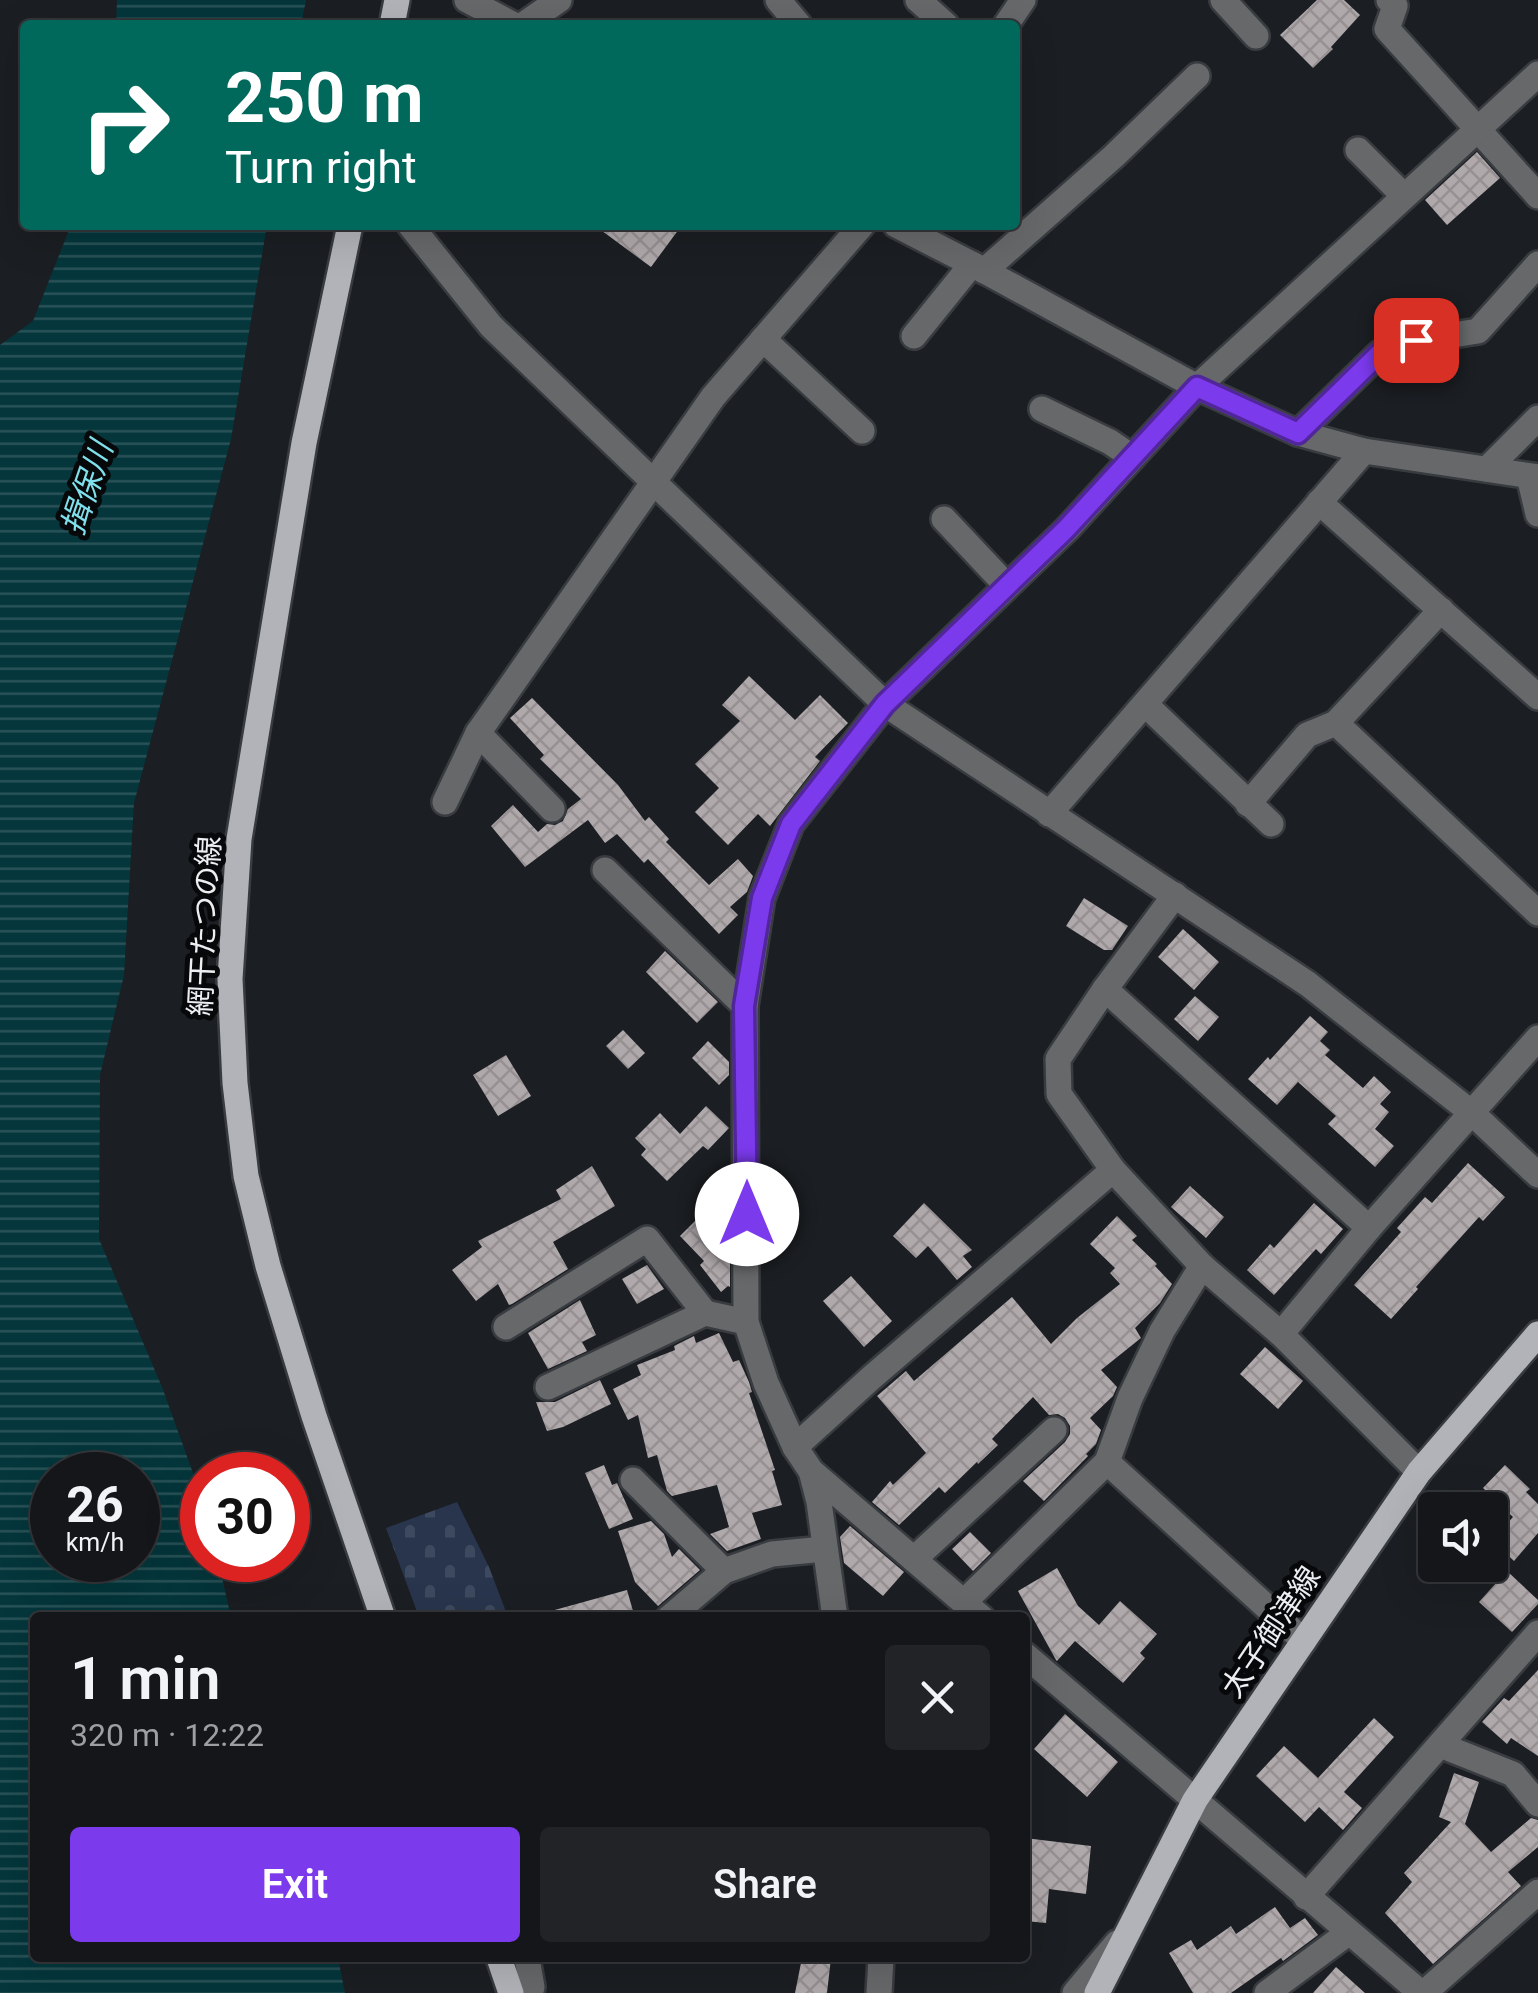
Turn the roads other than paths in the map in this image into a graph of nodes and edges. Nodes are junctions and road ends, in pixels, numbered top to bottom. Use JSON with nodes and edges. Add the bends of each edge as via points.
{"nodes":[{"id":1,"x":467,"y":0,"type":"edge"},
{"id":2,"x":559,"y":0,"type":"edge"},
{"id":3,"x":778,"y":0,"type":"edge"},
{"id":4,"x":918,"y":0,"type":"edge"},
{"id":5,"x":1223,"y":0,"type":"edge"},
{"id":6,"x":1395,"y":2,"type":"edge"},
{"id":7,"x":505,"y":20,"type":"edge"},
{"id":8,"x":530,"y":20,"type":"edge"},
{"id":9,"x":794,"y":20,"type":"edge"},
{"id":10,"x":940,"y":20,"type":"edge"},
{"id":11,"x":1256,"y":36,"type":"dead end"},
{"id":12,"x":1538,"y":74,"type":"edge"},
{"id":13,"x":1197,"y":76,"type":"dead end"},
{"id":14,"x":1476,"y":129,"type":"junction"},
{"id":15,"x":1358,"y":150,"type":"dead end"},
{"id":16,"x":1404,"y":196,"type":"junction"},
{"id":17,"x":1538,"y":196,"type":"edge"},
{"id":18,"x":349,"y":230,"type":"edge"},
{"id":19,"x":414,"y":230,"type":"edge"},
{"id":20,"x":858,"y":230,"type":"edge"},
{"id":21,"x":906,"y":230,"type":"edge"},
{"id":22,"x":1538,"y":264,"type":"edge"},
{"id":23,"x":978,"y":267,"type":"junction"},
{"id":24,"x":914,"y":336,"type":"dead end"},
{"id":25,"x":763,"y":339,"type":"junction"},
{"id":26,"x":1197,"y":387,"type":"junction"},
{"id":27,"x":1042,"y":409,"type":"dead end"},
{"id":28,"x":1538,"y":418,"type":"edge"},
{"id":29,"x":862,"y":431,"type":"dead end"},
{"id":30,"x":1298,"y":433,"type":"junction"},
{"id":31,"x":1364,"y":451,"type":"junction"},
{"id":32,"x":1132,"y":457,"type":"junction"},
{"id":33,"x":1486,"y":469,"type":"junction"},
{"id":34,"x":1533,"y":476,"type":"edge"},
{"id":35,"x":654,"y":481,"type":"junction"},
{"id":36,"x":1320,"y":502,"type":"junction"},
{"id":37,"x":1538,"y":514,"type":"edge"},
{"id":38,"x":944,"y":520,"type":"dead end"},
{"id":39,"x":1007,"y":586,"type":"junction"},
{"id":40,"x":1441,"y":610,"type":"junction"},
{"id":41,"x":1538,"y":697,"type":"edge"},
{"id":42,"x":885,"y":704,"type":"junction"},
{"id":43,"x":1145,"y":704,"type":"junction"},
{"id":44,"x":1336,"y":723,"type":"junction"},
{"id":45,"x":478,"y":733,"type":"junction"},
{"id":46,"x":445,"y":802,"type":"dead end"},
{"id":47,"x":1248,"y":804,"type":"junction"},
{"id":48,"x":552,"y":809,"type":"dead end"},
{"id":49,"x":1049,"y":814,"type":"junction"},
{"id":50,"x":1270,"y":824,"type":"dead end"},
{"id":51,"x":605,"y":870,"type":"dead end"},
{"id":52,"x":1175,"y":895,"type":"junction"},
{"id":53,"x":1538,"y":913,"type":"edge"},
{"id":54,"x":1105,"y":989,"type":"junction"},
{"id":55,"x":744,"y":1006,"type":"junction"},
{"id":56,"x":1538,"y":1038,"type":"edge"},
{"id":57,"x":1472,"y":1114,"type":"junction"},
{"id":58,"x":1113,"y":1170,"type":"junction"},
{"id":59,"x":1538,"y":1176,"type":"edge"},
{"id":60,"x":1368,"y":1228,"type":"junction"},
{"id":61,"x":1202,"y":1266,"type":"junction"},
{"id":62,"x":705,"y":1313,"type":"junction"},
{"id":63,"x":746,"y":1322,"type":"junction"},
{"id":64,"x":506,"y":1327,"type":"dead end"},
{"id":65,"x":1280,"y":1334,"type":"junction"},
{"id":66,"x":1538,"y":1334,"type":"edge"},
{"id":67,"x":548,"y":1387,"type":"dead end"},
{"id":68,"x":1054,"y":1430,"type":"dead end"},
{"id":69,"x":795,"y":1447,"type":"junction"},
{"id":70,"x":1107,"y":1462,"type":"junction"},
{"id":71,"x":811,"y":1472,"type":"junction"},
{"id":72,"x":1419,"y":1472,"type":"junction"},
{"id":73,"x":633,"y":1480,"type":"dead end"},
{"id":74,"x":824,"y":1549,"type":"junction"},
{"id":75,"x":914,"y":1560,"type":"junction"},
{"id":76,"x":724,"y":1571,"type":"junction"},
{"id":77,"x":973,"y":1610,"type":"edge"},
{"id":78,"x":381,"y":1612,"type":"edge"},
{"id":79,"x":676,"y":1612,"type":"edge"},
{"id":80,"x":834,"y":1612,"type":"edge"},
{"id":81,"x":1538,"y":1633,"type":"edge"},
{"id":82,"x":1304,"y":1640,"type":"junction"},
{"id":83,"x":1030,"y":1659,"type":"edge"},
{"id":84,"x":1440,"y":1745,"type":"junction"},
{"id":85,"x":1195,"y":1800,"type":"junction"},
{"id":86,"x":1538,"y":1804,"type":"edge"},
{"id":87,"x":1538,"y":1892,"type":"edge"},
{"id":88,"x":1306,"y":1897,"type":"junction"},
{"id":89,"x":1130,"y":1928,"type":"junction"},
{"id":90,"x":1348,"y":1933,"type":"junction"},
{"id":91,"x":500,"y":1962,"type":"edge"},
{"id":92,"x":528,"y":1962,"type":"edge"},
{"id":93,"x":881,"y":1962,"type":"edge"},
{"id":94,"x":512,"y":1993,"type":"edge"},
{"id":95,"x":530,"y":1993,"type":"edge"},
{"id":96,"x":879,"y":1993,"type":"edge"},
{"id":97,"x":1075,"y":1993,"type":"edge"},
{"id":98,"x":1097,"y":1993,"type":"edge"},
{"id":99,"x":1112,"y":1993,"type":"edge"},
{"id":100,"x":1267,"y":1993,"type":"edge"},
{"id":101,"x":1422,"y":1993,"type":"edge"}],
"edges":[{"from":1,"to":7,"type":"street"},
{"from":2,"to":8,"type":"street"},
{"from":3,"to":9,"type":"street"},
{"from":4,"to":10,"type":"street"},
{"from":5,"to":11,"type":"street"},
{"from":6,"to":14,"type":"street","via":[[1387,29]]},
{"from":12,"to":14,"type":"street"},
{"from":13,"to":23,"type":"street","via":[[1114,156]]},
{"from":14,"to":16,"type":"street"},
{"from":14,"to":17,"type":"street"},
{"from":15,"to":16,"type":"street"},
{"from":16,"to":26,"type":"street"},
{"from":18,"to":78,"type":"main road","name":"網干たつの線","via":[[304,443],[239,839],[230,979],[246,1176],[314,1416]]},
{"from":19,"to":35,"type":"street","via":[[491,326]]},
{"from":20,"to":25,"type":"street"},
{"from":21,"to":23,"type":"street"},
{"from":22,"to":30,"type":"street","via":[[1478,331],[1380,353]]},
{"from":23,"to":24,"type":"street"},
{"from":23,"to":26,"type":"street"},
{"from":25,"to":29,"type":"street"},
{"from":25,"to":35,"type":"street","via":[[712,397]]},
{"from":26,"to":30,"type":"street"},
{"from":26,"to":32,"type":"street"},
{"from":27,"to":32,"type":"street"},
{"from":28,"to":33,"type":"street"},
{"from":30,"to":31,"type":"street"},
{"from":31,"to":33,"type":"street"},
{"from":31,"to":36,"type":"street"},
{"from":32,"to":39,"type":"street"},
{"from":33,"to":34,"type":"street"},
{"from":34,"to":37,"type":"street"},
{"from":35,"to":42,"type":"street"},
{"from":35,"to":45,"type":"street"},
{"from":36,"to":40,"type":"street"},
{"from":36,"to":43,"type":"street"},
{"from":38,"to":39,"type":"street"},
{"from":39,"to":42,"type":"street"},
{"from":40,"to":41,"type":"street"},
{"from":40,"to":44,"type":"street"},
{"from":42,"to":49,"type":"street"},
{"from":42,"to":55,"type":"street","via":[[791,824],[762,898]]},
{"from":43,"to":47,"type":"street"},
{"from":43,"to":49,"type":"street"},
{"from":44,"to":47,"type":"street","via":[[1307,735]]},
{"from":44,"to":53,"type":"street"},
{"from":45,"to":46,"type":"street"},
{"from":45,"to":48,"type":"street"},
{"from":47,"to":50,"type":"street"},
{"from":49,"to":52,"type":"street"},
{"from":51,"to":55,"type":"street"},
{"from":52,"to":54,"type":"street"},
{"from":52,"to":57,"type":"street","via":[[1308,984]]},
{"from":54,"to":58,"type":"street","via":[[1058,1058],[1059,1094]]},
{"from":54,"to":60,"type":"street"},
{"from":55,"to":63,"type":"street"},
{"from":56,"to":57,"type":"street"},
{"from":57,"to":59,"type":"street"},
{"from":57,"to":60,"type":"street"},
{"from":58,"to":61,"type":"street"},
{"from":58,"to":69,"type":"street"},
{"from":60,"to":65,"type":"street"},
{"from":61,"to":65,"type":"street"},
{"from":61,"to":70,"type":"street","via":[[1162,1330]]},
{"from":62,"to":63,"type":"street"},
{"from":62,"to":64,"type":"street","via":[[647,1239]]},
{"from":62,"to":67,"type":"street"},
{"from":63,"to":69,"type":"street"},
{"from":65,"to":72,"type":"street"},
{"from":66,"to":72,"type":"main road","name":"太子御津線"},
{"from":68,"to":75,"type":"street"},
{"from":69,"to":71,"type":"street"},
{"from":70,"to":77,"type":"street"},
{"from":70,"to":82,"type":"street"},
{"from":71,"to":74,"type":"street"},
{"from":71,"to":75,"type":"street"},
{"from":72,"to":82,"type":"main road","name":"太子御津線"},
{"from":73,"to":76,"type":"street"},
{"from":74,"to":76,"type":"street","via":[[772,1554]]},
{"from":74,"to":80,"type":"street"},
{"from":75,"to":77,"type":"street"},
{"from":76,"to":79,"type":"street"},
{"from":81,"to":84,"type":"street"},
{"from":82,"to":85,"type":"main road","name":"太子御津線"},
{"from":83,"to":85,"type":"street"},
{"from":84,"to":86,"type":"street","via":[[1513,1774]]},
{"from":84,"to":88,"type":"street"},
{"from":85,"to":88,"type":"street"},
{"from":85,"to":89,"type":"main road","name":"太子御津線"},
{"from":87,"to":101,"type":"street"},
{"from":88,"to":90,"type":"street"},
{"from":89,"to":97,"type":"street"},
{"from":89,"to":98,"type":"main road","name":"太子御津線"},
{"from":89,"to":99,"type":"street"},
{"from":90,"to":100,"type":"street"},
{"from":90,"to":101,"type":"street"},
{"from":91,"to":94,"type":"main road"},
{"from":92,"to":95,"type":"street"},
{"from":93,"to":96,"type":"street"}]}
